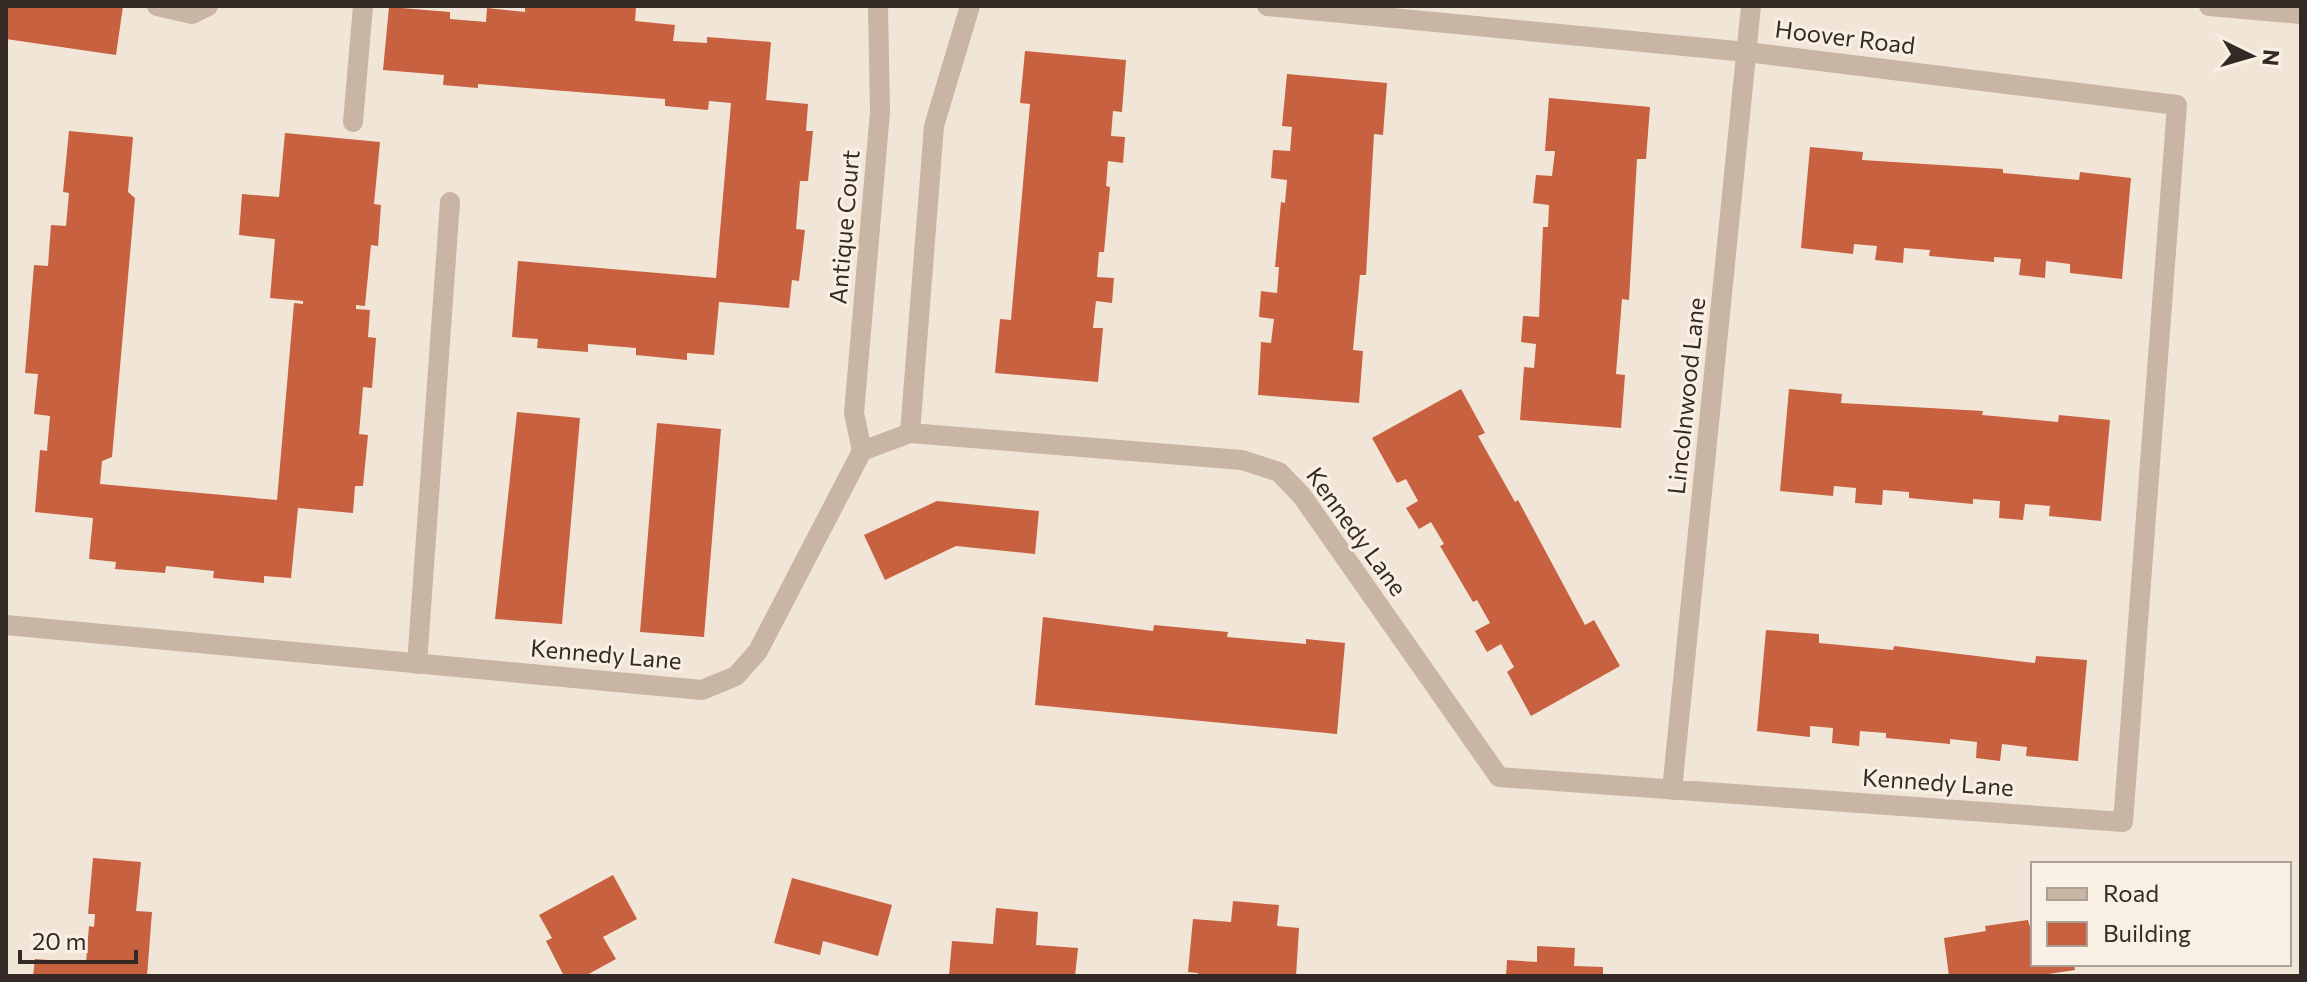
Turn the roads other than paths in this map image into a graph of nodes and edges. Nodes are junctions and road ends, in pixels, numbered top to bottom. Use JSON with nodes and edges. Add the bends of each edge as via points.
{"nodes":[{"id":1,"x":157,"y":6,"type":"edge"},
{"id":2,"x":208,"y":6,"type":"edge"},
{"id":3,"x":363,"y":6,"type":"edge"},
{"id":4,"x":878,"y":6,"type":"edge"},
{"id":5,"x":970,"y":6,"type":"edge"},
{"id":6,"x":1267,"y":6,"type":"edge"},
{"id":7,"x":1751,"y":6,"type":"edge"},
{"id":8,"x":2221,"y":6,"type":"edge"},
{"id":9,"x":2301,"y":14,"type":"edge"},
{"id":10,"x":1747,"y":52,"type":"junction"},
{"id":11,"x":353,"y":122,"type":"dead end"},
{"id":12,"x":450,"y":202,"type":"dead end"},
{"id":13,"x":910,"y":433,"type":"junction"},
{"id":14,"x":862,"y":451,"type":"junction"},
{"id":15,"x":6,"y":625,"type":"edge"},
{"id":16,"x":417,"y":664,"type":"junction"},
{"id":17,"x":1672,"y":790,"type":"junction"},
{"id":18,"x":2123,"y":822,"type":"joint"}],
"edges":[{"from":1,"to":2,"type":"street","via":[[192,14]]},
{"from":3,"to":11,"type":"street"},
{"from":4,"to":14,"type":"street","name":"Antique Court","via":[[880,112],[854,413]]},
{"from":5,"to":13,"type":"street","via":[[934,126]]},
{"from":6,"to":10,"type":"street","name":"Hoover Road"},
{"from":7,"to":10,"type":"street","name":"Lincolnwood Lane"},
{"from":8,"to":9,"type":"street"},
{"from":10,"to":17,"type":"street","name":"Lincolnwood Lane"},
{"from":10,"to":18,"type":"street","name":"Hoover Road","via":[[2177,105]]},
{"from":12,"to":16,"type":"street"},
{"from":13,"to":14,"type":"street","name":"Kennedy Lane"},
{"from":13,"to":17,"type":"street","name":"Kennedy Lane","via":[[1242,460],[1279,472],[1302,496],[1499,777]]},
{"from":14,"to":16,"type":"street","name":"Kennedy Lane","via":[[758,651],[736,676],[702,690]]},
{"from":15,"to":16,"type":"street","name":"Kennedy Lane"},
{"from":17,"to":18,"type":"street","name":"Kennedy Lane"}]}
